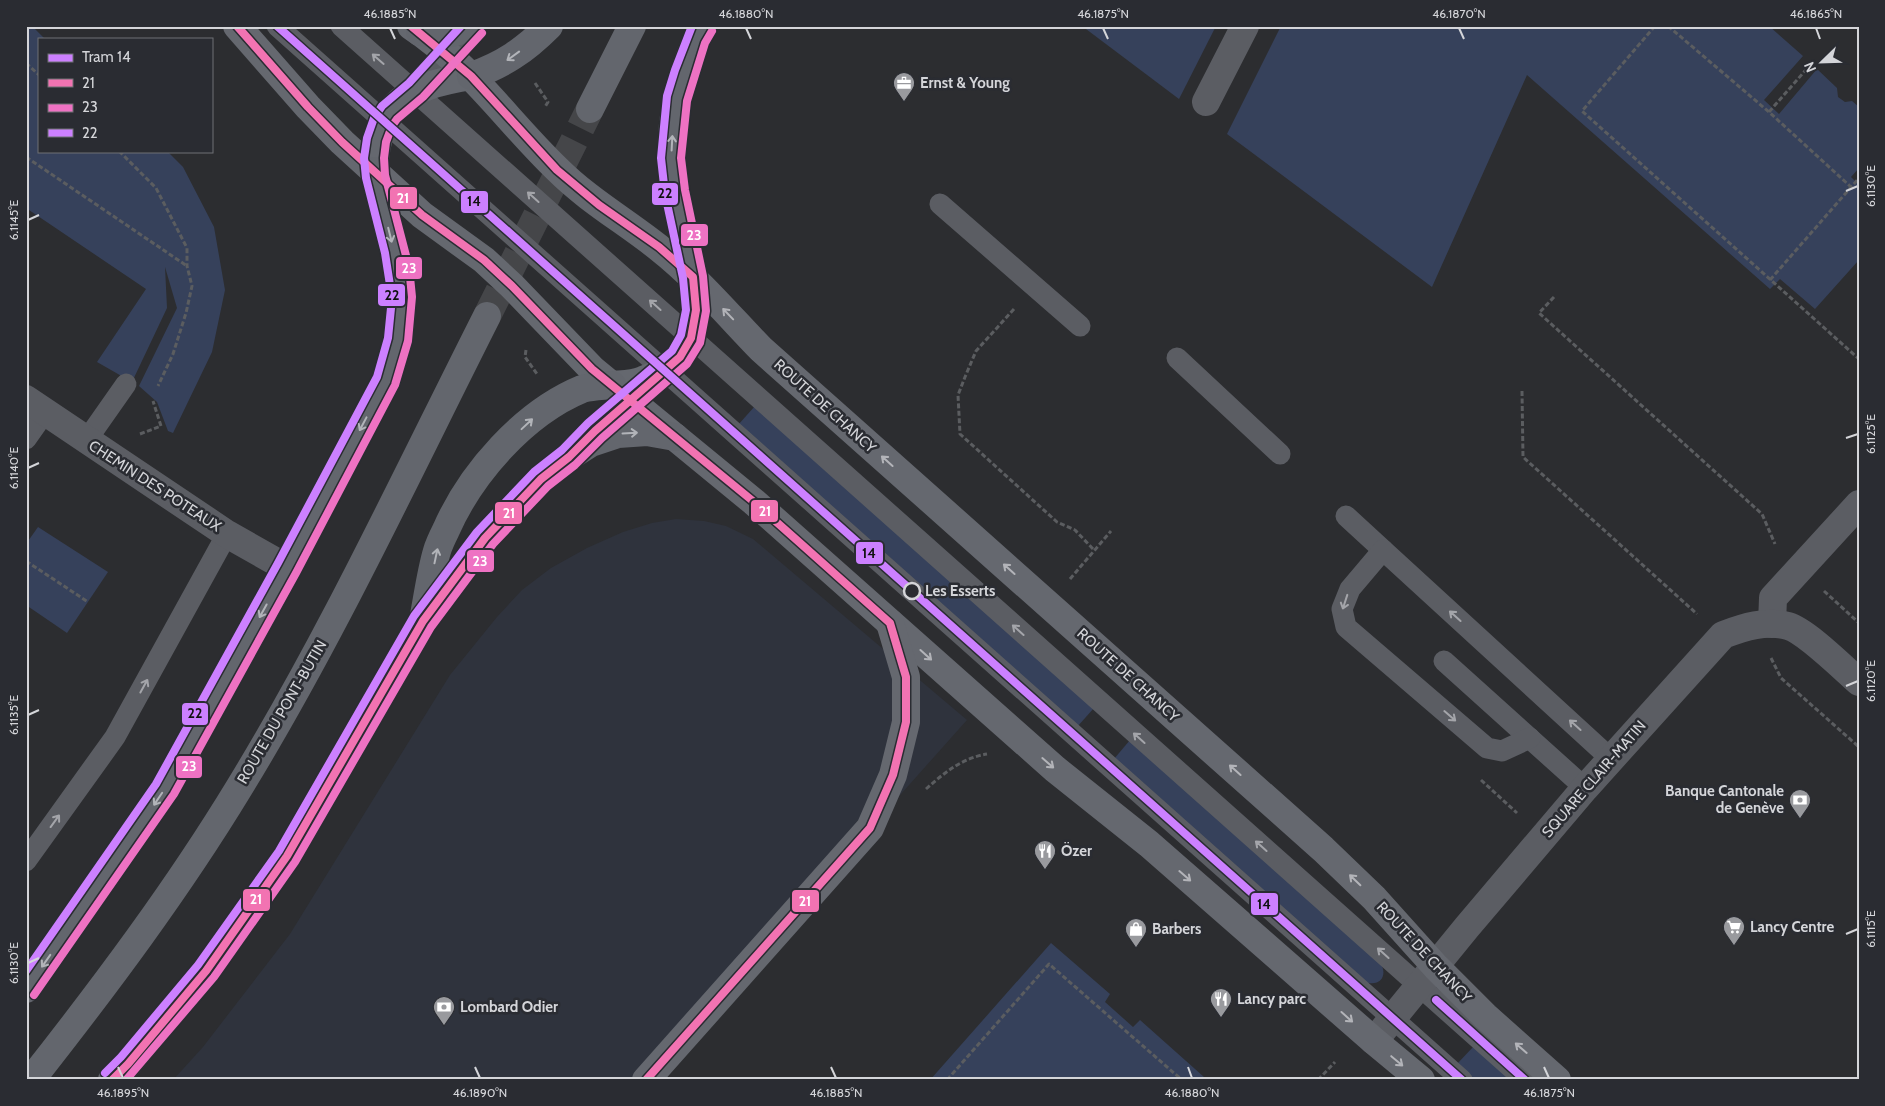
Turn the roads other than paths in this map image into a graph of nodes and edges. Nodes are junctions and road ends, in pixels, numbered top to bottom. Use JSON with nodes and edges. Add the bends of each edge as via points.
{"nodes":[{"id":1,"x":237,"y":26,"type":"edge"},
{"id":2,"x":277,"y":26,"type":"edge"},
{"id":3,"x":340,"y":26,"type":"edge"},
{"id":4,"x":474,"y":26,"type":"edge"},
{"id":5,"x":549,"y":26,"type":"edge"},
{"id":6,"x":632,"y":26,"type":"edge"},
{"id":7,"x":703,"y":26,"type":"edge"},
{"id":8,"x":1245,"y":26,"type":"edge"},
{"id":9,"x":415,"y":29,"type":"edge"},
{"id":10,"x":447,"y":55,"type":"junction"},
{"id":11,"x":471,"y":76,"type":"junction"},
{"id":12,"x":414,"y":91,"type":"junction"},
{"id":13,"x":1206,"y":102,"type":"dead end"},
{"id":14,"x":590,"y":109,"type":"tunnel mouth"},
{"id":15,"x":383,"y":121,"type":"junction"},
{"id":16,"x":374,"y":171,"type":"junction"},
{"id":17,"x":940,"y":204,"type":"dead end"},
{"id":18,"x":693,"y":277,"type":"junction"},
{"id":19,"x":486,"y":316,"type":"tunnel mouth"},
{"id":20,"x":1080,"y":326,"type":"dead end"},
{"id":21,"x":691,"y":338,"type":"junction"},
{"id":22,"x":1177,"y":358,"type":"dead end"},
{"id":23,"x":664,"y":370,"type":"junction"},
{"id":24,"x":126,"y":384,"type":"dead end"},
{"id":25,"x":622,"y":393,"type":"junction"},
{"id":26,"x":36,"y":405,"type":"edge"},
{"id":27,"x":675,"y":438,"type":"junction"},
{"id":28,"x":26,"y":439,"type":"edge"},
{"id":29,"x":86,"y":441,"type":"junction"},
{"id":30,"x":1280,"y":454,"type":"dead end"},
{"id":31,"x":569,"y":457,"type":"junction"},
{"id":32,"x":1859,"y":504,"type":"edge"},
{"id":33,"x":1346,"y":516,"type":"dead end"},
{"id":34,"x":227,"y":534,"type":"junction"},
{"id":35,"x":1383,"y":550,"type":"junction"},
{"id":36,"x":287,"y":568,"type":"junction"},
{"id":37,"x":423,"y":621,"type":"junction"},
{"id":38,"x":890,"y":623,"type":"junction"},
{"id":39,"x":1772,"y":624,"type":"junction"},
{"id":40,"x":1444,"y":661,"type":"dead end"},
{"id":41,"x":1859,"y":682,"type":"edge"},
{"id":42,"x":1530,"y":738,"type":"junction"},
{"id":43,"x":1610,"y":758,"type":"junction"},
{"id":44,"x":1584,"y":788,"type":"junction"},
{"id":45,"x":26,"y":861,"type":"edge"},
{"id":46,"x":1428,"y":976,"type":"junction"},
{"id":47,"x":26,"y":989,"type":"edge"},
{"id":48,"x":1394,"y":1018,"type":"junction"},
{"id":49,"x":1374,"y":1041,"type":"junction"},
{"id":50,"x":31,"y":1080,"type":"edge"},
{"id":51,"x":112,"y":1080,"type":"edge"},
{"id":52,"x":646,"y":1080,"type":"edge"},
{"id":53,"x":1421,"y":1080,"type":"edge"},
{"id":54,"x":1462,"y":1080,"type":"edge"},
{"id":55,"x":1525,"y":1080,"type":"edge"},
{"id":56,"x":1557,"y":1080,"type":"edge"}],
"edges":[{"from":1,"to":16,"type":"main road","via":[[333,133]]},
{"from":2,"to":15,"type":"lane"},
{"from":12,"to":3,"type":"lane","one_way":true},
{"from":4,"to":9,"type":"main road","via":[[440,35]]},
{"from":4,"to":10,"type":"lane"},
{"from":5,"to":11,"type":"main road","one_way":true,"via":[[508,60]]},
{"from":6,"to":14,"type":"main road"},
{"from":18,"to":7,"type":"main road","one_way":true,"via":[[675,192],[672,158],[677,99]]},
{"from":8,"to":13,"type":"street"},
{"from":9,"to":10,"type":"main road","name":"ROUTE DE CHANCY"},
{"from":10,"to":11,"type":"main road","name":"ROUTE DE CHANCY"},
{"from":10,"to":12,"type":"lane"},
{"from":11,"to":12,"type":"main road"},
{"from":11,"to":18,"type":"main road","name":"ROUTE DE CHANCY","via":[[557,170]]},
{"from":12,"to":15,"type":"main road"},
{"from":21,"to":12,"type":"lane","one_way":true},
{"from":15,"to":16,"type":"main road","via":[[375,146]]},
{"from":15,"to":23,"type":"lane"},
{"from":16,"to":25,"type":"main road","via":[[422,215],[484,260],[592,369]]},
{"from":16,"to":36,"type":"main road","one_way":true,"via":[[399,269],[401,323],[395,356],[386,381]]},
{"from":17,"to":20,"type":"lane"},
{"from":18,"to":21,"type":"main road","via":[[696,310]]},
{"from":46,"to":18,"type":"main road","name":"ROUTE DE CHANCY","one_way":true,"via":[[1374,898],[761,350]]},
{"from":19,"to":50,"type":"main road","name":"ROUTE DU PONT-BUTIN","via":[[327,633],[239,788],[148,926]]},
{"from":21,"to":23,"type":"main road","via":[[680,357]]},
{"from":46,"to":21,"type":"lane","one_way":true},
{"from":22,"to":30,"type":"lane"},
{"from":23,"to":25,"type":"main road"},
{"from":23,"to":48,"type":"lane"},
{"from":24,"to":29,"type":"lane"},
{"from":25,"to":27,"type":"main road"},
{"from":25,"to":31,"type":"lane","via":[[595,431]]},
{"from":37,"to":25,"type":"main road","one_way":true,"via":[[437,550],[464,496],[488,463],[537,415],[557,402],[584,388]]},
{"from":26,"to":28,"type":"lane"},
{"from":26,"to":29,"type":"street","name":"CHEMIN DES POTEAUX"},
{"from":31,"to":27,"type":"main road","one_way":true,"via":[[591,443],[618,434],[647,432]]},
{"from":27,"to":38,"type":"main road","via":[[754,502]]},
{"from":29,"to":34,"type":"street","name":"CHEMIN DES POTEAUX"},
{"from":31,"to":37,"type":"main road","via":[[530,490],[485,538]]},
{"from":32,"to":39,"type":"street","via":[[1773,598]]},
{"from":33,"to":35,"type":"lane"},
{"from":34,"to":36,"type":"street","name":"CHEMIN DES POTEAUX"},
{"from":45,"to":34,"type":"lane","one_way":true,"via":[[115,738]]},
{"from":35,"to":42,"type":"lane","one_way":true,"via":[[1350,589],[1342,609],[1346,627],[1487,748],[1502,751]]},
{"from":43,"to":35,"type":"lane","one_way":true},
{"from":36,"to":47,"type":"main road","one_way":true,"via":[[165,789]]},
{"from":37,"to":51,"type":"main road","via":[[282,863],[206,971]]},
{"from":38,"to":49,"type":"main road","one_way":true,"via":[[1035,752],[1149,844]]},
{"from":38,"to":52,"type":"main road","via":[[906,677],[906,722],[894,776],[870,828]]},
{"from":39,"to":41,"type":"street","name":"SQUARE CLAIR-MATIN","via":[[1789,626],[1811,639]]},
{"from":39,"to":43,"type":"street","name":"SQUARE CLAIR-MATIN","via":[[1747,626],[1724,635]]},
{"from":40,"to":42,"type":"lane"},
{"from":42,"to":44,"type":"lane"},
{"from":43,"to":44,"type":"street","name":"SQUARE CLAIR-MATIN"},
{"from":44,"to":46,"type":"street","name":"SQUARE CLAIR-MATIN"},
{"from":46,"to":48,"type":"street","name":"SQUARE CLAIR-MATIN"},
{"from":46,"to":55,"type":"lane"},
{"from":56,"to":46,"type":"main road","name":"ROUTE DE CHANCY","one_way":true,"via":[[1485,1016]]},
{"from":48,"to":49,"type":"street","name":"SQUARE CLAIR-MATIN"},
{"from":48,"to":54,"type":"lane"},
{"from":49,"to":53,"type":"main road","one_way":true}]}
